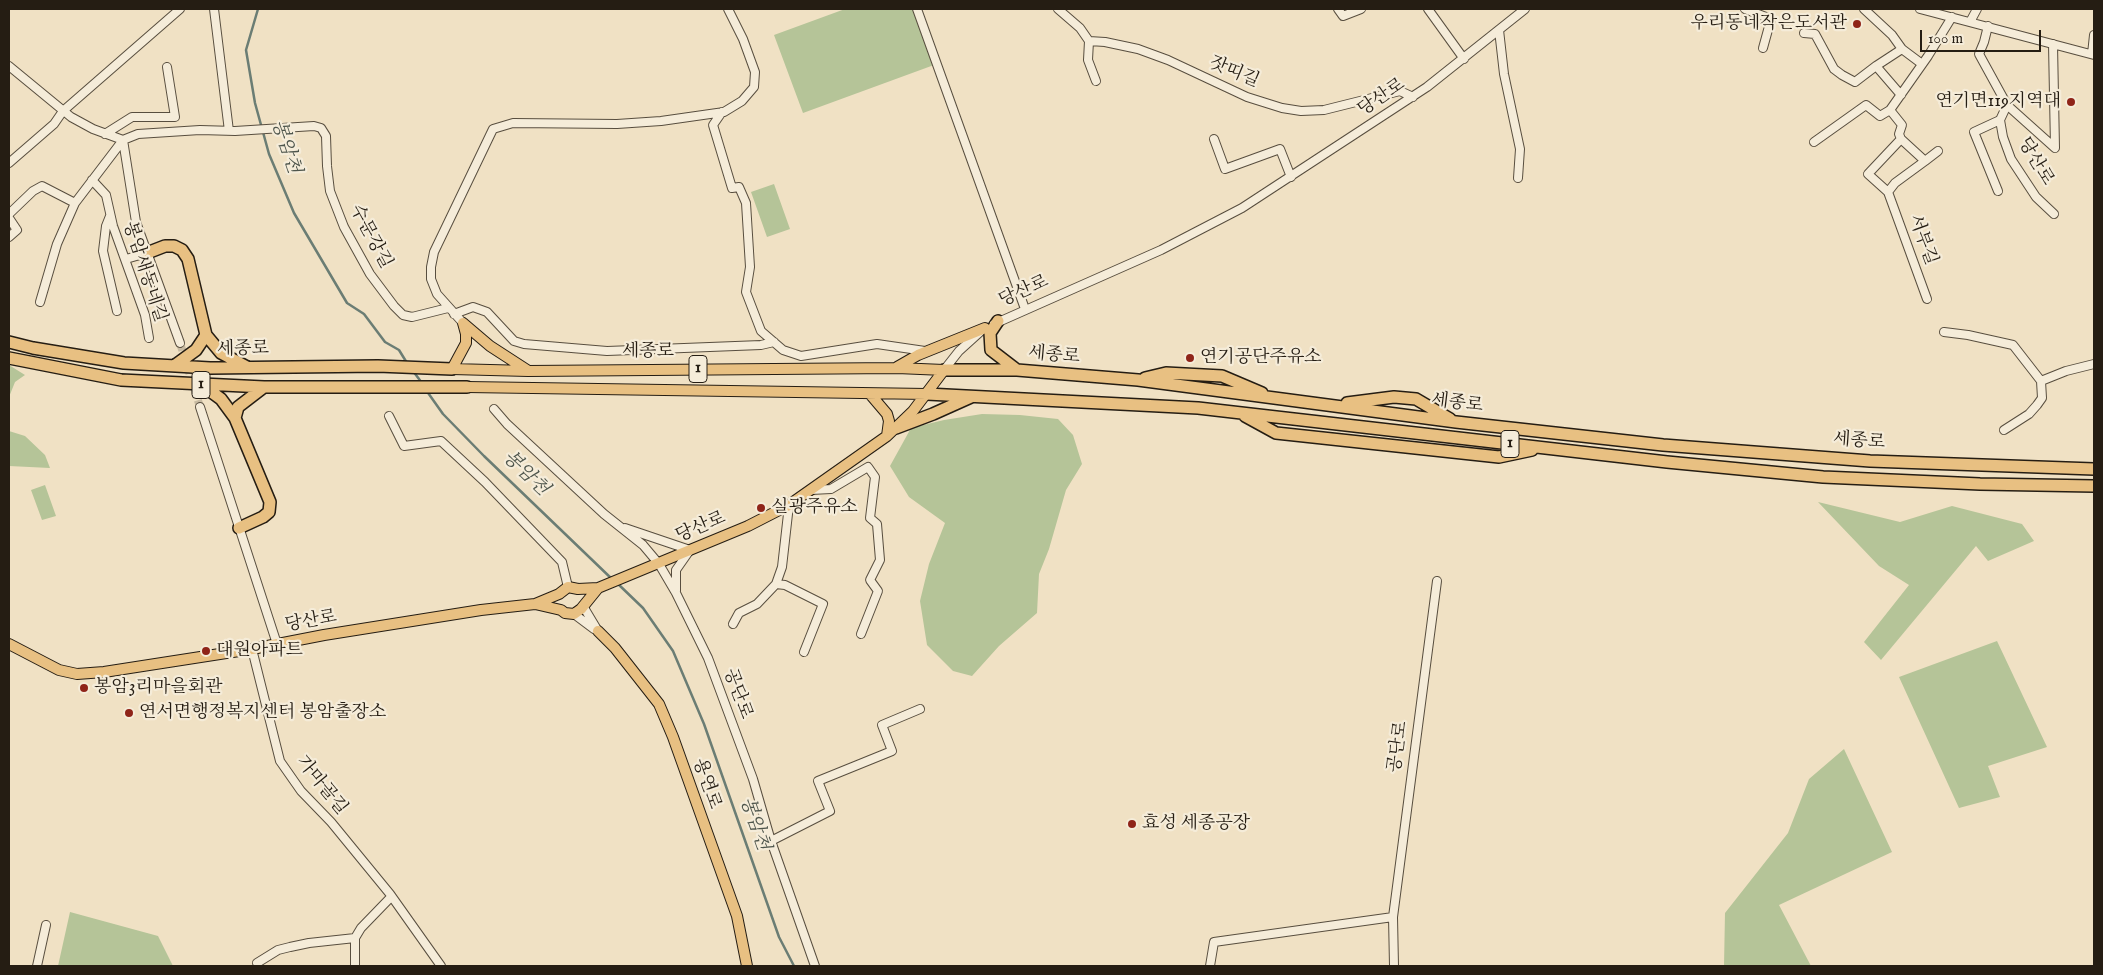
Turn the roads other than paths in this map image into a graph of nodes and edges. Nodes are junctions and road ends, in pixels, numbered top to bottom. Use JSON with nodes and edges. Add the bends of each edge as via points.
{"nodes":[{"id":1,"x":180,"y":9,"type":"edge"},
{"id":2,"x":214,"y":9,"type":"edge"},
{"id":3,"x":728,"y":9,"type":"edge"},
{"id":4,"x":917,"y":9,"type":"edge"},
{"id":5,"x":1058,"y":9,"type":"edge"},
{"id":6,"x":1338,"y":9,"type":"edge"},
{"id":7,"x":1361,"y":9,"type":"edge"},
{"id":8,"x":1428,"y":9,"type":"edge"},
{"id":9,"x":1525,"y":9,"type":"edge"},
{"id":10,"x":1745,"y":9,"type":"edge"},
{"id":11,"x":1864,"y":9,"type":"edge"},
{"id":12,"x":1920,"y":9,"type":"edge"},
{"id":13,"x":1977,"y":9,"type":"edge"},
{"id":14,"x":1952,"y":17,"type":"junction"},
{"id":15,"x":1970,"y":22,"type":"junction"},
{"id":16,"x":1988,"y":26,"type":"junction"},
{"id":17,"x":1499,"y":30,"type":"junction"},
{"id":18,"x":1804,"y":33,"type":"dead end"},
{"id":19,"x":2094,"y":35,"type":"edge"},
{"id":20,"x":1090,"y":41,"type":"junction"},
{"id":21,"x":2053,"y":44,"type":"junction"},
{"id":22,"x":1762,"y":48,"type":"dead end"},
{"id":23,"x":1902,"y":49,"type":"junction"},
{"id":24,"x":2093,"y":55,"type":"edge"},
{"id":25,"x":1464,"y":59,"type":"junction"},
{"id":26,"x":1922,"y":64,"type":"junction"},
{"id":27,"x":9,"y":66,"type":"edge"},
{"id":28,"x":1876,"y":66,"type":"junction"},
{"id":29,"x":167,"y":67,"type":"dead end"},
{"id":30,"x":1096,"y":81,"type":"dead end"},
{"id":31,"x":1901,"y":95,"type":"junction"},
{"id":32,"x":1413,"y":97,"type":"junction"},
{"id":33,"x":2007,"y":106,"type":"junction"},
{"id":34,"x":1890,"y":110,"type":"junction"},
{"id":35,"x":63,"y":111,"type":"junction"},
{"id":36,"x":722,"y":112,"type":"junction"},
{"id":37,"x":2000,"y":120,"type":"junction"},
{"id":38,"x":232,"y":131,"type":"junction"},
{"id":39,"x":105,"y":134,"type":"junction"},
{"id":40,"x":1214,"y":139,"type":"dead end"},
{"id":41,"x":1901,"y":139,"type":"junction"},
{"id":42,"x":123,"y":140,"type":"junction"},
{"id":43,"x":1814,"y":142,"type":"dead end"},
{"id":44,"x":1938,"y":152,"type":"dead end"},
{"id":45,"x":1925,"y":161,"type":"junction"},
{"id":46,"x":9,"y":163,"type":"edge"},
{"id":47,"x":1291,"y":177,"type":"junction"},
{"id":48,"x":1518,"y":178,"type":"dead end"},
{"id":49,"x":92,"y":180,"type":"junction"},
{"id":50,"x":1998,"y":191,"type":"dead end"},
{"id":51,"x":1888,"y":192,"type":"junction"},
{"id":52,"x":75,"y":203,"type":"junction"},
{"id":53,"x":9,"y":214,"type":"edge"},
{"id":54,"x":111,"y":214,"type":"junction"},
{"id":55,"x":2054,"y":214,"type":"dead end"},
{"id":56,"x":9,"y":218,"type":"edge"},
{"id":57,"x":9,"y":237,"type":"edge"},
{"id":58,"x":147,"y":253,"type":"junction"},
{"id":59,"x":126,"y":259,"type":"junction"},
{"id":60,"x":1927,"y":299,"type":"dead end"},
{"id":61,"x":40,"y":302,"type":"dead end"},
{"id":62,"x":1025,"y":309,"type":"junction"},
{"id":63,"x":117,"y":311,"type":"dead end"},
{"id":64,"x":451,"y":311,"type":"junction"},
{"id":65,"x":998,"y":321,"type":"junction"},
{"id":66,"x":463,"y":323,"type":"junction"},
{"id":67,"x":985,"y":328,"type":"junction"},
{"id":68,"x":1944,"y":332,"type":"dead end"},
{"id":69,"x":206,"y":335,"type":"junction"},
{"id":70,"x":149,"y":338,"type":"dead end"},
{"id":71,"x":9,"y":342,"type":"edge"},
{"id":72,"x":774,"y":342,"type":"junction"},
{"id":73,"x":180,"y":343,"type":"tunnel mouth"},
{"id":74,"x":930,"y":351,"type":"junction"},
{"id":75,"x":9,"y":358,"type":"edge"},
{"id":76,"x":2094,"y":364,"type":"edge"},
{"id":77,"x":174,"y":366,"type":"junction"},
{"id":78,"x":248,"y":368,"type":"junction"},
{"id":79,"x":897,"y":368,"type":"junction"},
{"id":80,"x":452,"y":369,"type":"junction"},
{"id":81,"x":528,"y":370,"type":"junction"},
{"id":82,"x":944,"y":370,"type":"junction"},
{"id":83,"x":1018,"y":370,"type":"junction"},
{"id":84,"x":2041,"y":381,"type":"junction"},
{"id":85,"x":202,"y":385,"type":"junction"},
{"id":86,"x":264,"y":387,"type":"junction"},
{"id":87,"x":467,"y":387,"type":"joint"},
{"id":88,"x":870,"y":394,"type":"junction"},
{"id":89,"x":927,"y":394,"type":"junction"},
{"id":90,"x":974,"y":396,"type":"junction"},
{"id":91,"x":1331,"y":405,"type":"junction"},
{"id":92,"x":200,"y":407,"type":"tunnel mouth"},
{"id":93,"x":494,"y":409,"type":"dead end"},
{"id":94,"x":1239,"y":412,"type":"junction"},
{"id":95,"x":389,"y":416,"type":"dead end"},
{"id":96,"x":235,"y":418,"type":"junction"},
{"id":97,"x":1456,"y":422,"type":"junction"},
{"id":98,"x":896,"y":428,"type":"junction"},
{"id":99,"x":2004,"y":430,"type":"dead end"},
{"id":100,"x":887,"y":436,"type":"junction"},
{"id":101,"x":1544,"y":448,"type":"junction"},
{"id":102,"x":2094,"y":469,"type":"edge"},
{"id":103,"x":2094,"y":486,"type":"edge"},
{"id":104,"x":810,"y":490,"type":"junction"},
{"id":105,"x":789,"y":505,"type":"junction"},
{"id":106,"x":621,"y":527,"type":"junction"},
{"id":107,"x":239,"y":528,"type":"junction"},
{"id":108,"x":690,"y":550,"type":"junction"},
{"id":109,"x":656,"y":565,"type":"junction"},
{"id":110,"x":1437,"y":582,"type":"dead end"},
{"id":111,"x":776,"y":584,"type":"junction"},
{"id":112,"x":573,"y":588,"type":"junction"},
{"id":113,"x":598,"y":588,"type":"junction"},
{"id":114,"x":559,"y":594,"type":"junction"},
{"id":115,"x":676,"y":594,"type":"junction"},
{"id":116,"x":536,"y":604,"type":"junction"},
{"id":117,"x":583,"y":606,"type":"junction"},
{"id":118,"x":561,"y":610,"type":"junction"},
{"id":119,"x":574,"y":614,"type":"junction"},
{"id":120,"x":733,"y":624,"type":"dead end"},
{"id":121,"x":598,"y":631,"type":"junction"},
{"id":122,"x":861,"y":634,"type":"dead end"},
{"id":123,"x":9,"y":644,"type":"edge"},
{"id":124,"x":277,"y":644,"type":"junction"},
{"id":125,"x":252,"y":649,"type":"junction"},
{"id":126,"x":804,"y":652,"type":"dead end"},
{"id":127,"x":920,"y":709,"type":"dead end"},
{"id":128,"x":771,"y":841,"type":"junction"},
{"id":129,"x":391,"y":897,"type":"junction"},
{"id":130,"x":1393,"y":918,"type":"junction"},
{"id":131,"x":46,"y":926,"type":"dead end"},
{"id":132,"x":355,"y":938,"type":"junction"},
{"id":133,"x":257,"y":963,"type":"dead end"},
{"id":134,"x":37,"y":966,"type":"edge"},
{"id":135,"x":354,"y":966,"type":"edge"},
{"id":136,"x":441,"y":966,"type":"edge"},
{"id":137,"x":747,"y":966,"type":"edge"},
{"id":138,"x":815,"y":966,"type":"edge"},
{"id":139,"x":1210,"y":966,"type":"edge"},
{"id":140,"x":1394,"y":966,"type":"edge"}],
"edges":[{"from":1,"to":35,"type":"street"},
{"from":2,"to":38,"type":"street"},
{"from":3,"to":36,"type":"street","via":[[744,39],[755,72],[754,86],[742,101]]},
{"from":4,"to":62,"type":"street"},
{"from":5,"to":20,"type":"street"},
{"from":6,"to":7,"type":"street","via":[[1343,16]]},
{"from":8,"to":25,"type":"street"},
{"from":9,"to":17,"type":"street","name":"당산로"},
{"from":10,"to":22,"type":"street","via":[[1771,20]]},
{"from":11,"to":23,"type":"street"},
{"from":12,"to":14,"type":"street"},
{"from":13,"to":15,"type":"street"},
{"from":14,"to":15,"type":"street"},
{"from":14,"to":26,"type":"street"},
{"from":15,"to":16,"type":"street"},
{"from":16,"to":21,"type":"street"},
{"from":16,"to":33,"type":"street","name":"당산로","via":[[1979,54]]},
{"from":17,"to":25,"type":"street","name":"당산로"},
{"from":17,"to":48,"type":"street","via":[[1504,74],[1520,149]]},
{"from":18,"to":28,"type":"street","via":[[1815,34],[1834,69],[1855,82]]},
{"from":19,"to":24,"type":"street"},
{"from":20,"to":30,"type":"street","via":[[1088,60]]},
{"from":20,"to":32,"type":"street","name":"잣띠길","via":[[1138,49],[1247,97],[1282,108],[1324,110],[1400,92]]},
{"from":21,"to":24,"type":"street"},
{"from":21,"to":33,"type":"street","name":"당산로","via":[[2055,148]]},
{"from":23,"to":26,"type":"street"},
{"from":23,"to":28,"type":"street"},
{"from":25,"to":32,"type":"street","name":"당산로"},
{"from":26,"to":31,"type":"street"},
{"from":27,"to":35,"type":"street"},
{"from":28,"to":31,"type":"street"},
{"from":29,"to":39,"type":"street","via":[[175,117],[132,116]]},
{"from":31,"to":34,"type":"street"},
{"from":32,"to":47,"type":"street","name":"당산로"},
{"from":33,"to":37,"type":"street"},
{"from":34,"to":41,"type":"street","via":[[1902,125]]},
{"from":34,"to":43,"type":"street","via":[[1880,116],[1866,105]]},
{"from":35,"to":39,"type":"street"},
{"from":35,"to":46,"type":"street","via":[[54,124]]},
{"from":36,"to":64,"type":"street","via":[[661,121],[513,123],[492,129],[434,252],[431,279],[437,294]]},
{"from":36,"to":72,"type":"street","via":[[713,125],[732,188],[739,187],[746,203],[750,267],[746,292],[761,331]]},
{"from":37,"to":50,"type":"street","via":[[1974,132]]},
{"from":37,"to":55,"type":"street","name":"당산로","via":[[2002,137],[2011,159],[2036,196]]},
{"from":38,"to":42,"type":"street","via":[[138,134]]},
{"from":38,"to":64,"type":"street","name":"수문강길","via":[[321,128],[326,136],[330,191],[344,227],[370,274],[403,315]]},
{"from":39,"to":42,"type":"street"},
{"from":40,"to":47,"type":"street","via":[[1225,168],[1280,149]]},
{"from":41,"to":45,"type":"street"},
{"from":41,"to":51,"type":"street","name":"서부길","via":[[1868,174]]},
{"from":42,"to":49,"type":"street"},
{"from":42,"to":58,"type":"street","via":[[136,222]]},
{"from":44,"to":45,"type":"street"},
{"from":45,"to":51,"type":"street"},
{"from":47,"to":62,"type":"street","name":"당산로","via":[[1202,230]]},
{"from":49,"to":52,"type":"street"},
{"from":49,"to":54,"type":"street","name":"봉암새동네길","via":[[106,195]]},
{"from":51,"to":60,"type":"street","name":"서부길"},
{"from":52,"to":53,"type":"street","via":[[42,186]]},
{"from":52,"to":61,"type":"street","via":[[57,244]]},
{"from":54,"to":59,"type":"street","name":"봉암새동네길"},
{"from":54,"to":63,"type":"street","name":"봉암새동네길","via":[[103,251]]},
{"from":56,"to":57,"type":"street","via":[[17,230]]},
{"from":58,"to":59,"type":"street"},
{"from":58,"to":69,"type":"highway","via":[[165,246],[182,250],[188,259]]},
{"from":58,"to":73,"type":"street"},
{"from":59,"to":70,"type":"street","name":"봉암새동네길","via":[[145,315]]},
{"from":62,"to":65,"type":"street","name":"당산로"},
{"from":64,"to":66,"type":"street"},
{"from":64,"to":72,"type":"street","via":[[473,307],[487,312],[514,341],[524,344],[607,351]]},
{"from":65,"to":67,"type":"street","name":"당산로"},
{"from":65,"to":83,"type":"highway","via":[[990,333],[991,350]]},
{"from":66,"to":80,"type":"main road","via":[[466,343]]},
{"from":66,"to":81,"type":"main road","via":[[490,346]]},
{"from":67,"to":74,"type":"main road"},
{"from":67,"to":82,"type":"street","name":"당산로","via":[[959,351]]},
{"from":68,"to":84,"type":"street","via":[[2013,345]]},
{"from":69,"to":77,"type":"highway","via":[[196,350]]},
{"from":69,"to":78,"type":"highway","via":[[221,353]]},
{"from":71,"to":77,"type":"highway","name":"세종로","number":"1","via":[[124,363]]},
{"from":72,"to":74,"type":"street","via":[[783,350],[801,356],[877,344]]},
{"from":74,"to":79,"type":"main road"},
{"from":75,"to":85,"type":"highway","name":"세종로","number":"1","via":[[121,380]]},
{"from":76,"to":84,"type":"street"},
{"from":77,"to":78,"type":"highway","name":"세종로","number":"1"},
{"from":78,"to":80,"type":"highway","name":"세종로","number":"1","via":[[378,366]]},
{"from":79,"to":81,"type":"main road","name":"세종로","number":"1"},
{"from":79,"to":82,"type":"main road","name":"세종로","number":"1"},
{"from":80,"to":81,"type":"main road","name":"세종로","number":"1"},
{"from":82,"to":83,"type":"highway","name":"세종로","number":"1"},
{"from":82,"to":89,"type":"main road","name":"당산로"},
{"from":83,"to":91,"type":"highway","name":"세종로","number":"1","via":[[1138,380]]},
{"from":84,"to":99,"type":"street","via":[[2042,398],[2037,405]]},
{"from":85,"to":86,"type":"highway","name":"세종로","number":"1"},
{"from":85,"to":96,"type":"highway","via":[[220,398]]},
{"from":86,"to":87,"type":"highway","name":"세종로","number":"1"},
{"from":86,"to":96,"type":"highway","via":[[238,407]]},
{"from":87,"to":88,"type":"main road","name":"세종로","number":"1"},
{"from":88,"to":89,"type":"main road","name":"세종로","number":"1"},
{"from":88,"to":100,"type":"main road","via":[[887,414]]},
{"from":89,"to":90,"type":"highway","name":"세종로","number":"1"},
{"from":89,"to":98,"type":"main road","name":"당산로"},
{"from":90,"to":94,"type":"highway","name":"세종로","number":"1"},
{"from":90,"to":98,"type":"highway"},
{"from":91,"to":97,"type":"highway","name":"세종로","number":"1"},
{"from":91,"to":97,"type":"highway","via":[[1394,397],[1416,399]]},
{"from":92,"to":107,"type":"street"},
{"from":93,"to":106,"type":"street","name":"공단로","via":[[514,431]]},
{"from":94,"to":101,"type":"highway","name":"세종로","number":"1"},
{"from":94,"to":101,"type":"highway","via":[[1276,433],[1499,457]]},
{"from":95,"to":112,"type":"street","via":[[404,446],[441,441],[562,562]]},
{"from":96,"to":107,"type":"highway","via":[[270,502],[269,512]]},
{"from":97,"to":102,"type":"highway","name":"세종로","number":"1","via":[[1663,445],[1870,461]]},
{"from":98,"to":100,"type":"main road","name":"당산로"},
{"from":100,"to":104,"type":"main road","name":"당산로"},
{"from":101,"to":103,"type":"highway","name":"세종로","number":"1","via":[[1823,476]]},
{"from":104,"to":105,"type":"main road","name":"당산로"},
{"from":104,"to":122,"type":"street","name":"당산로","via":[[831,489],[868,467],[876,477],[870,518],[877,524],[880,560],[870,580],[878,591]]},
{"from":105,"to":108,"type":"main road","name":"당산로"},
{"from":105,"to":111,"type":"street","via":[[782,567]]},
{"from":106,"to":108,"type":"street"},
{"from":106,"to":109,"type":"street","name":"공단로","via":[[643,545]]},
{"from":107,"to":124,"type":"street"},
{"from":108,"to":109,"type":"main road","name":"당산로"},
{"from":108,"to":115,"type":"street","via":[[676,570]]},
{"from":109,"to":113,"type":"main road","name":"당산로"},
{"from":109,"to":115,"type":"street","name":"공단로"},
{"from":110,"to":130,"type":"street","name":"공단로"},
{"from":111,"to":120,"type":"street","via":[[757,604],[739,613]]},
{"from":111,"to":126,"type":"street","via":[[785,585],[823,604]]},
{"from":112,"to":113,"type":"main road"},
{"from":112,"to":114,"type":"main road"},
{"from":112,"to":117,"type":"main road","via":[[584,597]]},
{"from":113,"to":117,"type":"main road"},
{"from":114,"to":116,"type":"main road"},
{"from":114,"to":118,"type":"main road","via":[[557,603]]},
{"from":115,"to":128,"type":"street","name":"공단로","via":[[708,658]]},
{"from":116,"to":118,"type":"main road"},
{"from":116,"to":124,"type":"main road","name":"당산로"},
{"from":117,"to":119,"type":"main road"},
{"from":117,"to":121,"type":"street"},
{"from":118,"to":119,"type":"main road"},
{"from":119,"to":121,"type":"street"},
{"from":121,"to":137,"type":"main road","name":"용연로","via":[[659,704],[737,916]]},
{"from":123,"to":125,"type":"main road","name":"당산로","via":[[59,670],[76,674]]},
{"from":124,"to":125,"type":"main road","name":"당산로"},
{"from":125,"to":129,"type":"street","name":"가마골길","via":[[280,761]]},
{"from":127,"to":128,"type":"street","via":[[882,725],[892,751],[818,781],[830,811]]},
{"from":128,"to":138,"type":"street","name":"공단로"},
{"from":129,"to":132,"type":"street"},
{"from":129,"to":136,"type":"street","name":"가마골길"},
{"from":130,"to":139,"type":"street","via":[[1214,942]]},
{"from":130,"to":140,"type":"street","name":"공단로"},
{"from":131,"to":134,"type":"street"},
{"from":132,"to":133,"type":"street","via":[[278,950]]},
{"from":132,"to":135,"type":"street"}]}
